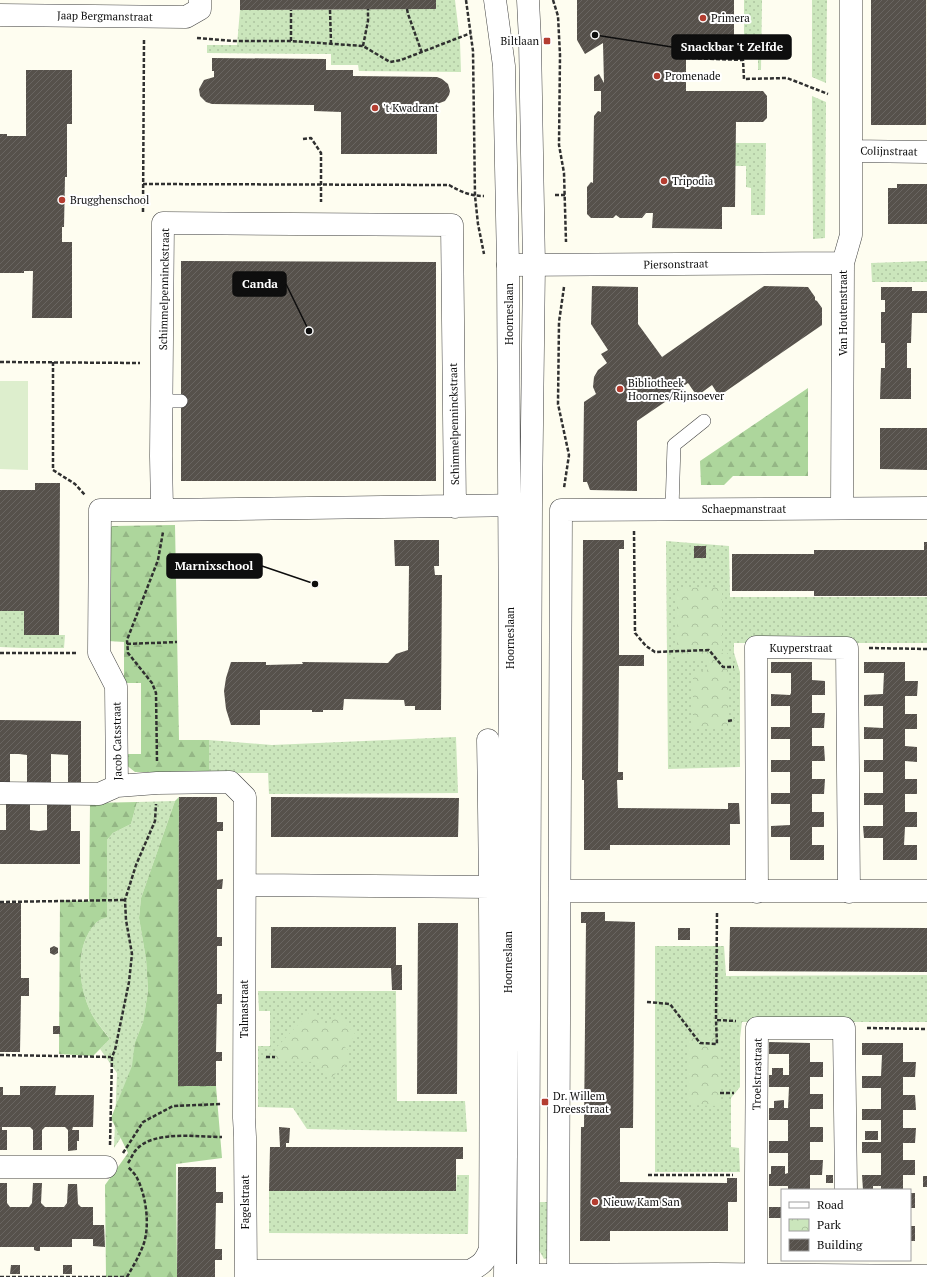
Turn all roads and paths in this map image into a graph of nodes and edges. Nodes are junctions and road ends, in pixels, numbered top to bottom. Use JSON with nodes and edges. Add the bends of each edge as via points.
{"nodes":[{"id":1,"x":200,"y":0,"type":"edge"},
{"id":2,"x":466,"y":0,"type":"edge"},
{"id":3,"x":495,"y":0,"type":"edge"},
{"id":4,"x":528,"y":0,"type":"edge"},
{"id":5,"x":851,"y":0,"type":"edge"},
{"id":6,"x":407,"y":9,"type":"dead end"},
{"id":7,"x":291,"y":10,"type":"dead end"},
{"id":8,"x":330,"y":10,"type":"dead end"},
{"id":9,"x":368,"y":10,"type":"dead end"},
{"id":10,"x":0,"y":15,"type":"edge"},
{"id":11,"x":144,"y":16,"type":"junction"},
{"id":12,"x":471,"y":33,"type":"junction"},
{"id":13,"x":194,"y":38,"type":"dead end"},
{"id":14,"x":291,"y":41,"type":"junction"},
{"id":15,"x":330,"y":43,"type":"junction"},
{"id":16,"x":363,"y":46,"type":"junction"},
{"id":17,"x":422,"y":52,"type":"junction"},
{"id":18,"x":686,"y":58,"type":"dead end"},
{"id":19,"x":851,"y":102,"type":"junction"},
{"id":20,"x":303,"y":138,"type":"dead end"},
{"id":21,"x":851,"y":150,"type":"junction"},
{"id":22,"x":927,"y":152,"type":"edge"},
{"id":23,"x":143,"y":184,"type":"junction"},
{"id":24,"x":321,"y":185,"type":"junction"},
{"id":25,"x":532,"y":195,"type":"junction"},
{"id":26,"x":566,"y":195,"type":"dead end"},
{"id":27,"x":475,"y":196,"type":"junction"},
{"id":28,"x":507,"y":196,"type":"junction"},
{"id":29,"x":143,"y":216,"type":"dead end"},
{"id":30,"x":321,"y":224,"type":"junction"},
{"id":31,"x":484,"y":255,"type":"dead end"},
{"id":32,"x":843,"y":263,"type":"junction"},
{"id":33,"x":508,"y":265,"type":"junction"},
{"id":34,"x":534,"y":265,"type":"junction"},
{"id":35,"x":0,"y":362,"type":"edge"},
{"id":36,"x":53,"y":362,"type":"junction"},
{"id":37,"x":162,"y":364,"type":"junction"},
{"id":38,"x":704,"y":421,"type":"dead end"},
{"id":39,"x":531,"y":505,"type":"junction"},
{"id":40,"x":509,"y":506,"type":"junction"},
{"id":41,"x":455,"y":507,"type":"junction"},
{"id":42,"x":842,"y":508,"type":"junction"},
{"id":43,"x":927,"y":508,"type":"edge"},
{"id":44,"x":634,"y":509,"type":"junction"},
{"id":45,"x":672,"y":509,"type":"junction"},
{"id":46,"x":100,"y":510,"type":"junction"},
{"id":47,"x":162,"y":510,"type":"junction"},
{"id":48,"x":177,"y":642,"type":"dead end"},
{"id":49,"x":127,"y":644,"type":"junction"},
{"id":50,"x":847,"y":648,"type":"junction"},
{"id":51,"x":927,"y":649,"type":"edge"},
{"id":52,"x":0,"y":653,"type":"edge"},
{"id":53,"x":99,"y":653,"type":"junction"},
{"id":54,"x":128,"y":654,"type":"junction"},
{"id":55,"x":756,"y":667,"type":"junction"},
{"id":56,"x":488,"y":740,"type":"dead end"},
{"id":57,"x":157,"y":783,"type":"junction"},
{"id":58,"x":118,"y":786,"type":"junction"},
{"id":59,"x":0,"y":793,"type":"edge"},
{"id":60,"x":245,"y":885,"type":"junction"},
{"id":61,"x":491,"y":887,"type":"junction"},
{"id":62,"x":927,"y":891,"type":"edge"},
{"id":63,"x":560,"y":892,"type":"junction"},
{"id":64,"x":717,"y":892,"type":"junction"},
{"id":65,"x":757,"y":892,"type":"junction"},
{"id":66,"x":849,"y":892,"type":"junction"},
{"id":67,"x":125,"y":900,"type":"junction"},
{"id":68,"x":0,"y":902,"type":"edge"},
{"id":69,"x":646,"y":1002,"type":"dead end"},
{"id":70,"x":716,"y":1020,"type":"junction"},
{"id":71,"x":757,"y":1028,"type":"junction"},
{"id":72,"x":844,"y":1028,"type":"junction"},
{"id":73,"x":927,"y":1029,"type":"edge"},
{"id":74,"x":0,"y":1055,"type":"edge"},
{"id":75,"x":112,"y":1057,"type":"junction"},
{"id":76,"x":244,"y":1104,"type":"junction"},
{"id":77,"x":245,"y":1135,"type":"junction"},
{"id":78,"x":118,"y":1163,"type":"junction"},
{"id":79,"x":0,"y":1167,"type":"edge"},
{"id":80,"x":648,"y":1174,"type":"dead end"},
{"id":81,"x":756,"y":1175,"type":"junction"},
{"id":82,"x":846,"y":1189,"type":"edge"},
{"id":83,"x":482,"y":1264,"type":"joint"},
{"id":84,"x":847,"y":1268,"type":"edge"},
{"id":85,"x":246,"y":1274,"type":"edge"},
{"id":86,"x":756,"y":1274,"type":"junction"},
{"id":87,"x":558,"y":1275,"type":"edge"},
{"id":88,"x":505,"y":1276,"type":"edge"},
{"id":89,"x":528,"y":1276,"type":"edge"},
{"id":90,"x":927,"y":1276,"type":"edge"},
{"id":91,"x":0,"y":1277,"type":"edge"},
{"id":92,"x":128,"y":1277,"type":"edge"}],
"edges":[{"from":1,"to":11,"type":"street","name":"Jaap Bergmanstraat","via":[[200,9],[186,17]]},
{"from":2,"to":12,"type":"path"},
{"from":3,"to":28,"type":"street","name":"Hoorneslaan","via":[[504,66]]},
{"from":4,"to":25,"type":"street","name":"Hoorneslaan"},
{"from":5,"to":19,"type":"street","name":"Van Houtenstraat"},
{"from":6,"to":17,"type":"path"},
{"from":7,"to":14,"type":"path"},
{"from":8,"to":15,"type":"path"},
{"from":9,"to":16,"type":"path"},
{"from":10,"to":11,"type":"street","name":"Jaap Bergmanstraat"},
{"from":11,"to":23,"type":"path"},
{"from":12,"to":17,"type":"path"},
{"from":12,"to":27,"type":"path"},
{"from":13,"to":14,"type":"path"},
{"from":14,"to":15,"type":"path"},
{"from":15,"to":16,"type":"path"},
{"from":16,"to":17,"type":"path","via":[[390,62]]},
{"from":18,"to":19,"type":"path","via":[[743,60],[744,79],[787,78]]},
{"from":19,"to":21,"type":"street","name":"Van Houtenstraat"},
{"from":20,"to":24,"type":"path","via":[[311,138],[322,153]]},
{"from":21,"to":22,"type":"street","name":"Colijnstraat"},
{"from":21,"to":32,"type":"street","name":"Van Houtenstraat","via":[[851,235]]},
{"from":23,"to":24,"type":"path"},
{"from":23,"to":29,"type":"path"},
{"from":24,"to":27,"type":"path","via":[[449,185]]},
{"from":24,"to":30,"type":"path"},
{"from":25,"to":26,"type":"path"},
{"from":25,"to":34,"type":"street","name":"Hoorneslaan"},
{"from":27,"to":28,"type":"path"},
{"from":27,"to":31,"type":"path"},
{"from":28,"to":33,"type":"street","name":"Hoorneslaan"},
{"from":30,"to":37,"type":"street","name":"Schimmelpenninckstraat","via":[[164,223]]},
{"from":30,"to":41,"type":"street","name":"Schimmelpenninckstraat","via":[[452,226]]},
{"from":32,"to":34,"type":"street","name":"Piersonstraat"},
{"from":32,"to":42,"type":"street","name":"Van Houtenstraat"},
{"from":33,"to":34,"type":"street","name":"Piersonstraat"},
{"from":33,"to":40,"type":"street","name":"Hoorneslaan"},
{"from":34,"to":39,"type":"street","name":"Hoorneslaan"},
{"from":35,"to":36,"type":"path"},
{"from":36,"to":37,"type":"path"},
{"from":36,"to":46,"type":"path","via":[[54,470],[75,484]]},
{"from":37,"to":47,"type":"street","name":"Schimmelpenninckstraat","via":[[171,401]]},
{"from":38,"to":45,"type":"lane","via":[[674,445]]},
{"from":39,"to":40,"type":"street"},
{"from":39,"to":89,"type":"street","name":"Hoorneslaan"},
{"from":40,"to":41,"type":"street"},
{"from":40,"to":88,"type":"street","name":"Hoorneslaan"},
{"from":41,"to":47,"type":"street"},
{"from":42,"to":43,"type":"street","name":"Schaepmanstraat"},
{"from":42,"to":45,"type":"street","name":"Schaepmanstraat"},
{"from":44,"to":45,"type":"street","name":"Schaepmanstraat"},
{"from":44,"to":55,"type":"path","via":[[635,633],[655,652],[709,650],[724,667]]},
{"from":44,"to":63,"type":"street","name":"Schaepmanstraat","via":[[561,510]]},
{"from":46,"to":47,"type":"street"},
{"from":46,"to":53,"type":"street","name":"Jacob Catsstraat"},
{"from":47,"to":49,"type":"path","via":[[163,531],[158,560]]},
{"from":48,"to":49,"type":"path"},
{"from":49,"to":54,"type":"path"},
{"from":50,"to":51,"type":"path"},
{"from":50,"to":55,"type":"street","name":"Kuyperstraat","via":[[756,648]]},
{"from":50,"to":66,"type":"street","name":"Kuyperstraat"},
{"from":52,"to":53,"type":"path"},
{"from":53,"to":54,"type":"path"},
{"from":53,"to":58,"type":"street","name":"Jacob Catsstraat","via":[[116,686]]},
{"from":54,"to":57,"type":"path","via":[[152,683],[156,693]]},
{"from":55,"to":65,"type":"street","name":"Kuyperstraat"},
{"from":56,"to":61,"type":"street","name":"Hoorneslaan"},
{"from":57,"to":58,"type":"street","name":"Talmastraat"},
{"from":57,"to":60,"type":"street","name":"Talmastraat","via":[[230,782],[245,797]]},
{"from":57,"to":67,"type":"path","via":[[155,821],[136,865]]},
{"from":58,"to":59,"type":"street","name":"Jacob Catsstraat","via":[[99,794]]},
{"from":60,"to":61,"type":"street"},
{"from":60,"to":76,"type":"street","name":"Talmastraat"},
{"from":61,"to":83,"type":"street","name":"Hoorneslaan","via":[[490,1249]]},
{"from":62,"to":66,"type":"street"},
{"from":63,"to":64,"type":"street"},
{"from":63,"to":87,"type":"street"},
{"from":64,"to":65,"type":"street"},
{"from":64,"to":70,"type":"path"},
{"from":65,"to":66,"type":"street"},
{"from":67,"to":68,"type":"path"},
{"from":67,"to":75,"type":"path","via":[[132,954],[129,982]]},
{"from":69,"to":70,"type":"path","via":[[670,1004],[700,1043],[717,1044]]},
{"from":70,"to":71,"type":"path","via":[[743,1021]]},
{"from":71,"to":72,"type":"street","name":"Troelstrastraat"},
{"from":71,"to":81,"type":"street","name":"Troelstrastraat"},
{"from":72,"to":73,"type":"path"},
{"from":72,"to":82,"type":"street"},
{"from":74,"to":75,"type":"path"},
{"from":75,"to":78,"type":"path","via":[[110,1146]]},
{"from":76,"to":77,"type":"street","name":"Talmastraat"},
{"from":76,"to":78,"type":"path","via":[[173,1106],[143,1122]]},
{"from":77,"to":78,"type":"path","via":[[178,1136],[151,1140]]},
{"from":77,"to":85,"type":"street","name":"Fagelstraat"},
{"from":78,"to":79,"type":"street"},
{"from":78,"to":92,"type":"path","via":[[136,1176],[147,1208],[144,1242]]},
{"from":80,"to":81,"type":"path"},
{"from":81,"to":86,"type":"street","name":"Troelstrastraat"},
{"from":83,"to":85,"type":"street","name":"Fagelstraat","via":[[470,1271]]},
{"from":84,"to":86,"type":"street"},
{"from":84,"to":90,"type":"street"},
{"from":86,"to":87,"type":"street"},
{"from":87,"to":89,"type":"street"},
{"from":88,"to":89,"type":"street"},
{"from":91,"to":92,"type":"path"}]}
